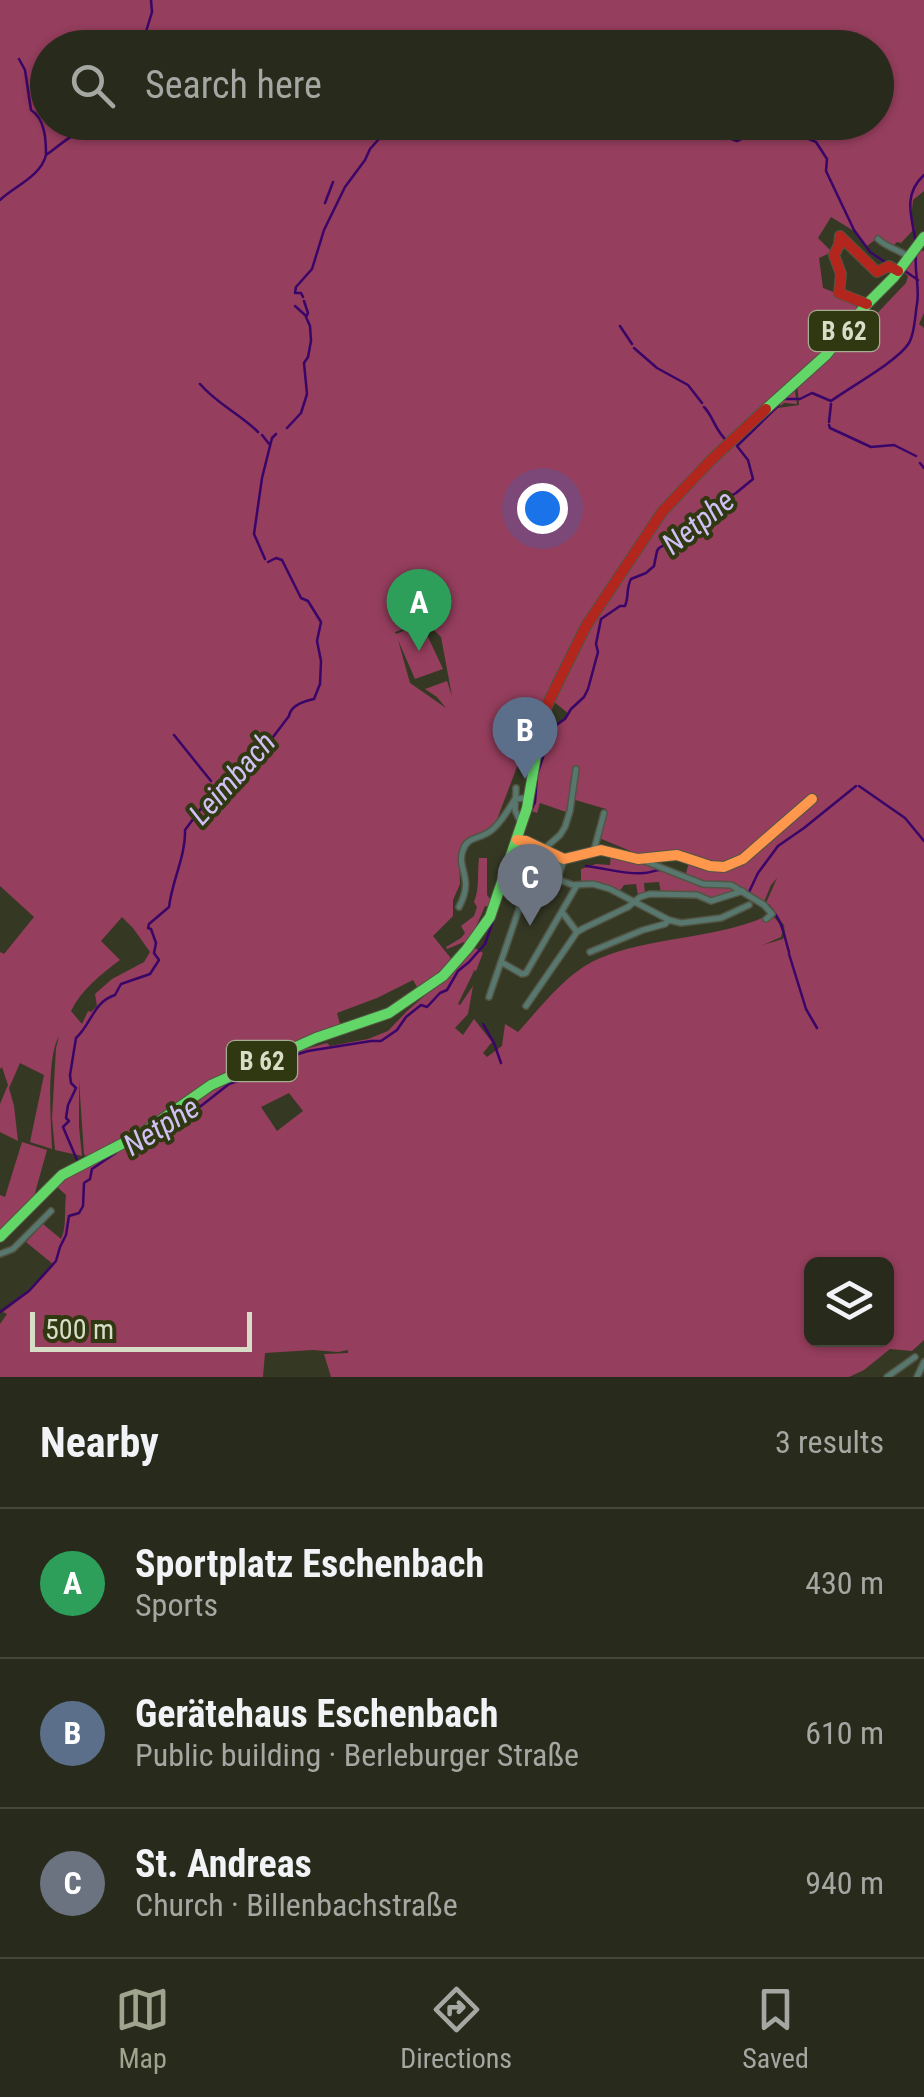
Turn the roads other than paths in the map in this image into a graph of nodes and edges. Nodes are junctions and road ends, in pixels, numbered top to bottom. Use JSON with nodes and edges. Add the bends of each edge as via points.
{"nodes":[{"id":1,"x":878,"y":239,"type":"dead end"},
{"id":2,"x":916,"y":247,"type":"edge"},
{"id":3,"x":898,"y":271,"type":"junction"},
{"id":4,"x":866,"y":304,"type":"junction"},
{"id":5,"x":576,"y":769,"type":"dead end"},
{"id":6,"x":516,"y":788,"type":"dead end"},
{"id":7,"x":529,"y":798,"type":"junction"},
{"id":8,"x":812,"y":799,"type":"dead end"},
{"id":9,"x":515,"y":800,"type":"junction"},
{"id":10,"x":604,"y":813,"type":"dead end"},
{"id":11,"x":522,"y":825,"type":"junction"},
{"id":12,"x":522,"y":841,"type":"junction"},
{"id":13,"x":544,"y":850,"type":"junction"},
{"id":14,"x":594,"y":850,"type":"junction"},
{"id":15,"x":561,"y":858,"type":"junction"},
{"id":16,"x":638,"y":858,"type":"junction"},
{"id":17,"x":545,"y":864,"type":"junction"},
{"id":18,"x":541,"y":873,"type":"junction"},
{"id":19,"x":558,"y":878,"type":"junction"},
{"id":20,"x":576,"y":885,"type":"junction"},
{"id":21,"x":505,"y":886,"type":"junction"},
{"id":22,"x":522,"y":886,"type":"junction"},
{"id":23,"x":744,"y":890,"type":"junction"},
{"id":24,"x":634,"y":901,"type":"junction"},
{"id":25,"x":749,"y":905,"type":"dead end"},
{"id":26,"x":459,"y":907,"type":"dead end"},
{"id":27,"x":562,"y":912,"type":"junction"},
{"id":28,"x":766,"y":919,"type":"dead end"},
{"id":29,"x":669,"y":920,"type":"junction"},
{"id":30,"x":576,"y":932,"type":"junction"},
{"id":31,"x":590,"y":952,"type":"dead end"},
{"id":32,"x":501,"y":962,"type":"junction"},
{"id":33,"x":489,"y":997,"type":"dead end"},
{"id":34,"x":526,"y":1006,"type":"dead end"},
{"id":35,"x":51,"y":1211,"type":"dead end"},
{"id":36,"x":0,"y":1237,"type":"edge"},
{"id":37,"x":0,"y":1254,"type":"edge"},
{"id":38,"x":916,"y":1357,"type":"dead end"},
{"id":39,"x":924,"y":1362,"type":"edge"},
{"id":40,"x":887,"y":1377,"type":"edge"},
{"id":41,"x":918,"y":1377,"type":"edge"}],
"edges":[{"from":1,"to":2,"type":"street","via":[[899,250]]},
{"from":2,"to":3,"type":"main road","number":"B 62"},
{"from":3,"to":4,"type":"main road","number":"B 62"},
{"from":3,"to":4,"type":"main road","via":[[889,266],[877,272],[840,236],[834,255],[839,293]]},
{"from":4,"to":7,"type":"main road","number":"B 62","via":[[822,358],[662,512],[586,626],[550,699]]},
{"from":5,"to":13,"type":"street","via":[[565,826]]},
{"from":6,"to":9,"type":"street"},
{"from":7,"to":9,"type":"street"},
{"from":7,"to":11,"type":"main road","number":"B 62"},
{"from":8,"to":16,"type":"main road","via":[[734,865],[677,855]]},
{"from":9,"to":11,"type":"street"},
{"from":9,"to":26,"type":"street","via":[[491,832],[464,847],[466,888]]},
{"from":10,"to":14,"type":"street"},
{"from":11,"to":12,"type":"main road","number":"B 62"},
{"from":12,"to":13,"type":"main road"},
{"from":12,"to":21,"type":"main road","number":"B 62"},
{"from":13,"to":15,"type":"main road"},
{"from":13,"to":17,"type":"street"},
{"from":14,"to":15,"type":"main road"},
{"from":14,"to":16,"type":"main road"},
{"from":15,"to":17,"type":"street"},
{"from":15,"to":19,"type":"street"},
{"from":16,"to":23,"type":"street","via":[[702,884]]},
{"from":17,"to":18,"type":"street"},
{"from":18,"to":19,"type":"street"},
{"from":18,"to":22,"type":"street"},
{"from":19,"to":20,"type":"street"},
{"from":20,"to":24,"type":"street","via":[[599,886]]},
{"from":20,"to":27,"type":"street"},
{"from":21,"to":22,"type":"street"},
{"from":21,"to":36,"type":"main road","number":"B 62","via":[[482,930],[426,990],[376,1019],[211,1085],[140,1134],[62,1175]]},
{"from":22,"to":32,"type":"street"},
{"from":23,"to":24,"type":"street","via":[[711,901],[665,894]]},
{"from":23,"to":28,"type":"street","via":[[770,911]]},
{"from":24,"to":29,"type":"street"},
{"from":24,"to":30,"type":"street"},
{"from":25,"to":29,"type":"street","via":[[707,922]]},
{"from":27,"to":30,"type":"street"},
{"from":27,"to":32,"type":"street","via":[[526,973]]},
{"from":29,"to":31,"type":"street"},
{"from":30,"to":34,"type":"street"},
{"from":32,"to":33,"type":"street"},
{"from":35,"to":37,"type":"street","via":[[13,1250]]},
{"from":38,"to":40,"type":"street"},
{"from":39,"to":41,"type":"street"}]}
